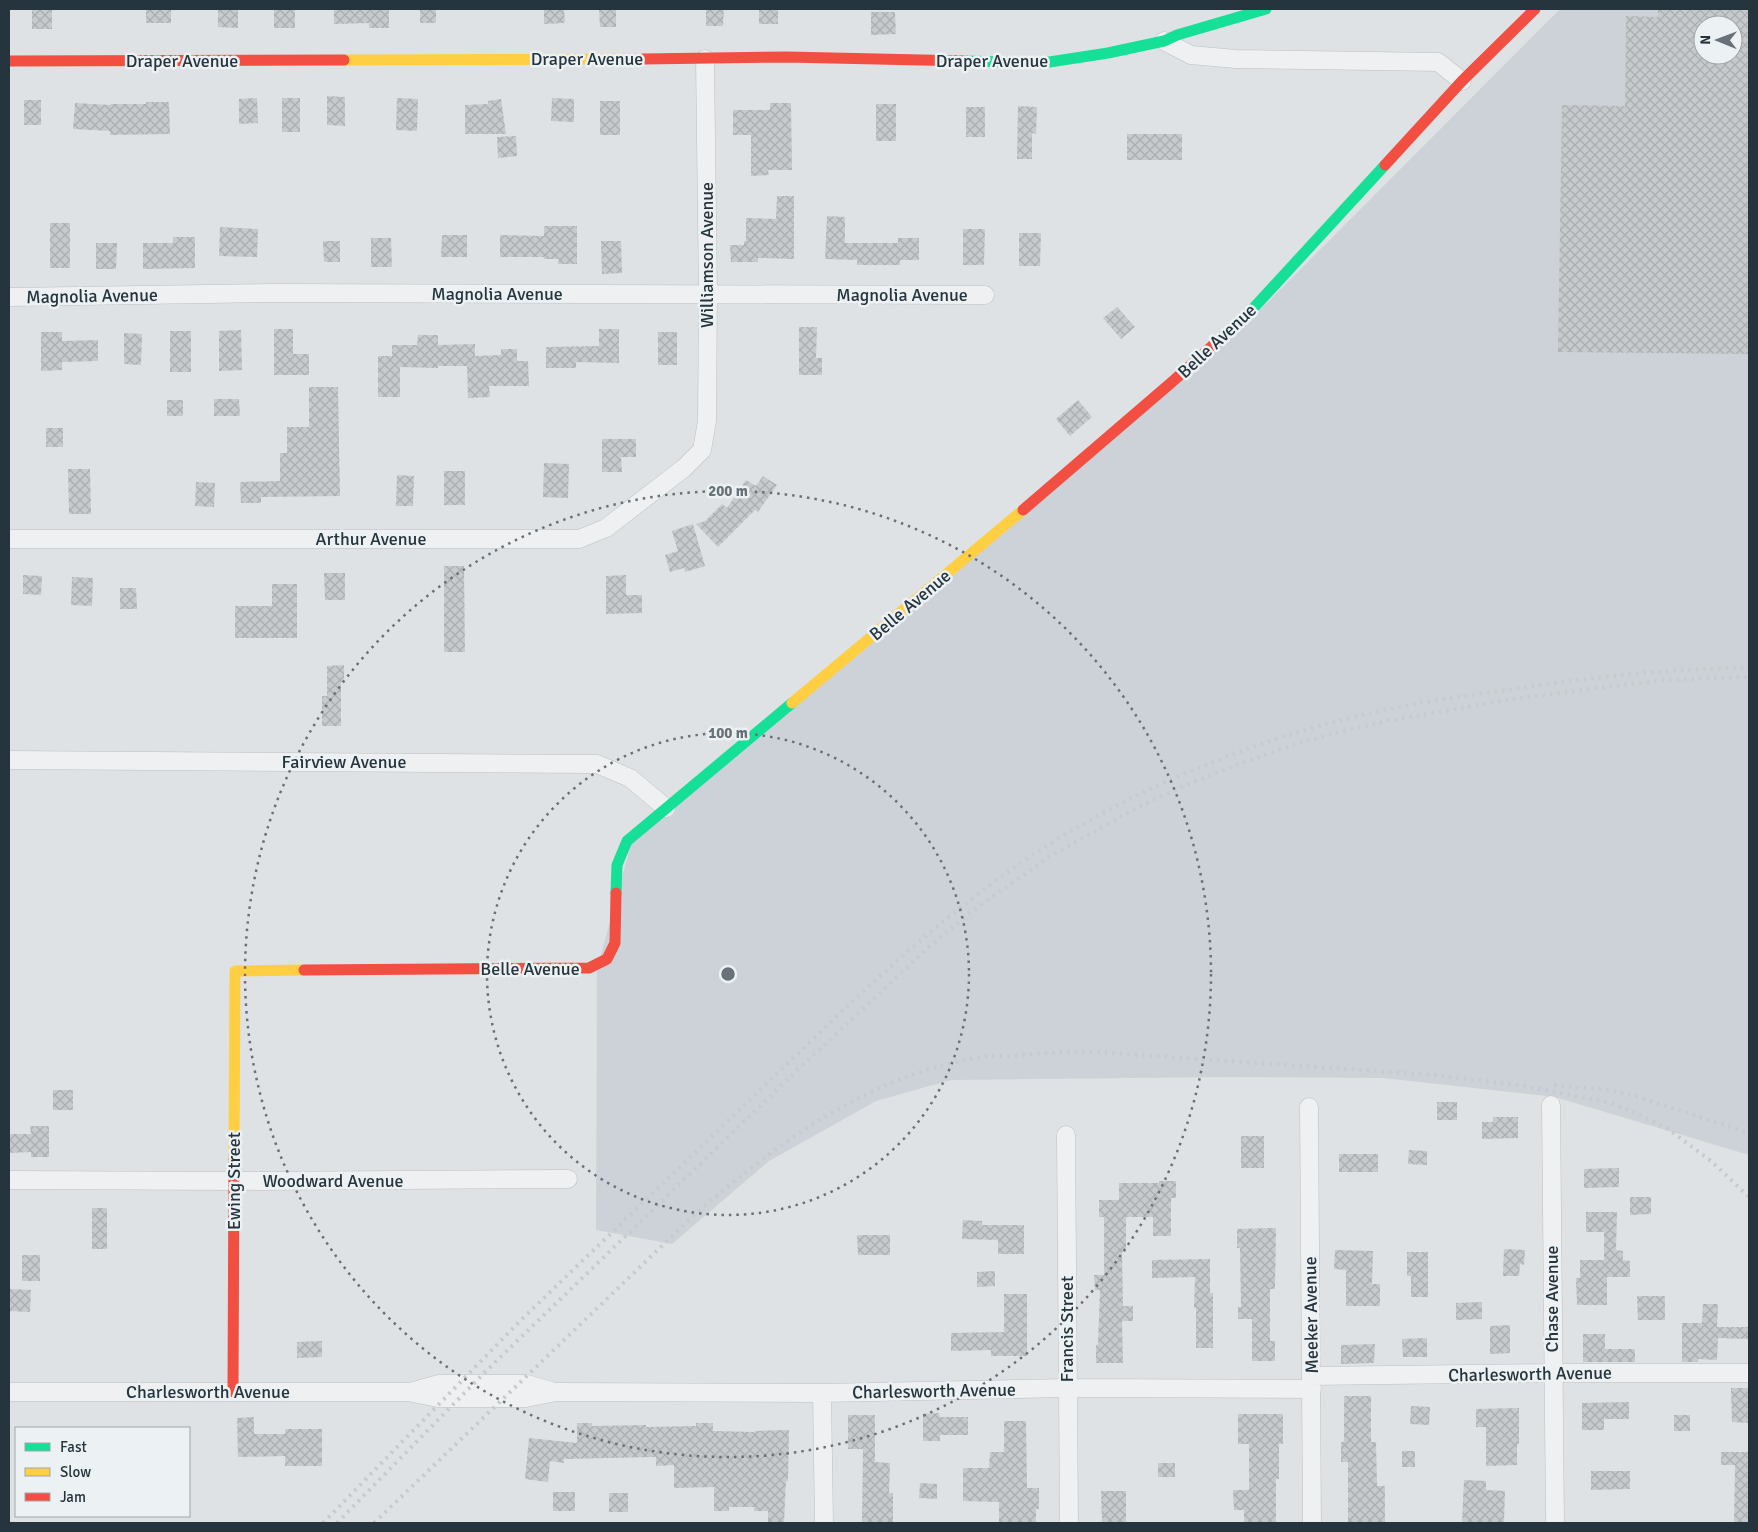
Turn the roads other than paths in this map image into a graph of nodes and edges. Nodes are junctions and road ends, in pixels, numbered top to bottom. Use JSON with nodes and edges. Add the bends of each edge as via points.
{"nodes":[{"id":1,"x":1266,"y":9,"type":"edge"},
{"id":2,"x":1535,"y":9,"type":"edge"},
{"id":3,"x":1164,"y":41,"type":"junction"},
{"id":4,"x":705,"y":59,"type":"junction"},
{"id":5,"x":9,"y":61,"type":"edge"},
{"id":6,"x":1462,"y":81,"type":"junction"},
{"id":7,"x":708,"y":295,"type":"junction"},
{"id":8,"x":985,"y":295,"type":"dead end"},
{"id":9,"x":9,"y":297,"type":"edge"},
{"id":10,"x":702,"y":450,"type":"joint"},
{"id":11,"x":9,"y":539,"type":"edge"},
{"id":12,"x":9,"y":760,"type":"edge"},
{"id":13,"x":666,"y":808,"type":"junction"},
{"id":14,"x":235,"y":971,"type":"joint"},
{"id":15,"x":1551,"y":1105,"type":"dead end"},
{"id":16,"x":1309,"y":1107,"type":"dead end"},
{"id":17,"x":1066,"y":1136,"type":"dead end"},
{"id":18,"x":568,"y":1178,"type":"dead end"},
{"id":19,"x":9,"y":1180,"type":"edge"},
{"id":20,"x":234,"y":1181,"type":"junction"},
{"id":21,"x":1553,"y":1373,"type":"junction"},
{"id":22,"x":1749,"y":1373,"type":"edge"},
{"id":23,"x":1312,"y":1383,"type":"junction"},
{"id":24,"x":1067,"y":1388,"type":"junction"},
{"id":25,"x":9,"y":1392,"type":"edge"},
{"id":26,"x":233,"y":1392,"type":"junction"},
{"id":27,"x":822,"y":1393,"type":"junction"},
{"id":28,"x":824,"y":1523,"type":"edge"},
{"id":29,"x":1069,"y":1523,"type":"edge"},
{"id":30,"x":1312,"y":1523,"type":"edge"},
{"id":31,"x":1555,"y":1523,"type":"edge"}],
"edges":[{"from":1,"to":3,"type":"street","name":"Draper Avenue"},
{"from":2,"to":6,"type":"street","name":"Belle Avenue"},
{"from":3,"to":4,"type":"street","name":"Draper Avenue","via":[[1108,54],[1043,63],[787,57]]},
{"from":3,"to":6,"type":"street","via":[[1191,55],[1236,59],[1438,62]]},
{"from":4,"to":5,"type":"street","name":"Draper Avenue"},
{"from":4,"to":7,"type":"street","name":"Williamson Avenue"},
{"from":6,"to":13,"type":"street","name":"Belle Avenue","via":[[1250,312],[996,533]]},
{"from":7,"to":8,"type":"street","name":"Magnolia Avenue"},
{"from":7,"to":9,"type":"street","name":"Magnolia Avenue","via":[[274,293]]},
{"from":7,"to":10,"type":"street","name":"Williamson Avenue","via":[[707,421]]},
{"from":10,"to":11,"type":"street","name":"Arthur Avenue","via":[[684,468],[606,528],[579,539]]},
{"from":12,"to":13,"type":"street","name":"Fairview Avenue","via":[[597,764],[630,778]]},
{"from":13,"to":14,"type":"street","name":"Belle Avenue","via":[[627,841],[617,865],[615,943],[608,959],[589,968]]},
{"from":14,"to":20,"type":"street","name":"Ewing Street"},
{"from":15,"to":21,"type":"street","name":"Chase Avenue"},
{"from":16,"to":23,"type":"street","name":"Meeker Avenue"},
{"from":17,"to":24,"type":"street","name":"Francis Street"},
{"from":18,"to":20,"type":"street","name":"Woodward Avenue"},
{"from":19,"to":20,"type":"street","name":"Woodward Avenue"},
{"from":20,"to":26,"type":"street","name":"Ewing Street"},
{"from":21,"to":22,"type":"street","name":"Charlesworth Avenue"},
{"from":21,"to":23,"type":"street","name":"Charlesworth Avenue"},
{"from":21,"to":31,"type":"street","name":"Chase Avenue"},
{"from":23,"to":24,"type":"street","name":"Charlesworth Avenue"},
{"from":23,"to":30,"type":"street","name":"Meeker Avenue"},
{"from":24,"to":27,"type":"street","name":"Charlesworth Avenue"},
{"from":24,"to":29,"type":"street","name":"Francis Street"},
{"from":25,"to":26,"type":"street","name":"Charlesworth Avenue"},
{"from":26,"to":27,"type":"street","name":"Charlesworth Avenue","via":[[408,1392],[439,1384],[526,1384],[556,1392]]},
{"from":27,"to":28,"type":"street"}]}
